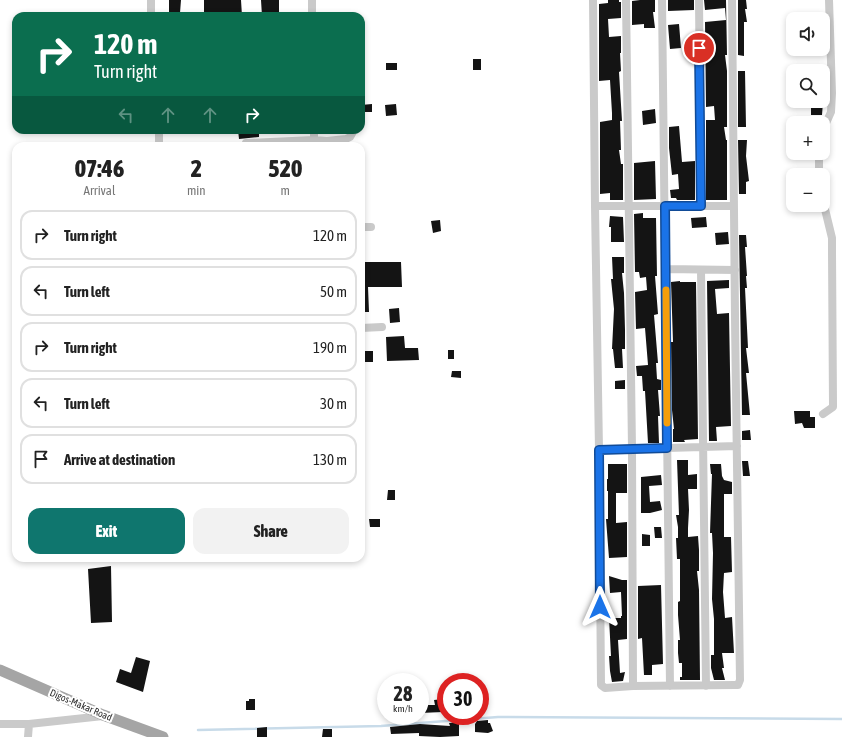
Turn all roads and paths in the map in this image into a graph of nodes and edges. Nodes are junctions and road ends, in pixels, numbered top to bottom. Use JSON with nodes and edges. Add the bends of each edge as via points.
{"nodes":[{"id":1,"x":151,"y":0,"type":"edge"},
{"id":2,"x":312,"y":0,"type":"edge"},
{"id":3,"x":593,"y":0,"type":"edge"},
{"id":4,"x":626,"y":0,"type":"edge"},
{"id":5,"x":662,"y":0,"type":"edge"},
{"id":6,"x":698,"y":0,"type":"edge"},
{"id":7,"x":732,"y":0,"type":"edge"},
{"id":8,"x":829,"y":0,"type":"edge"},
{"id":9,"x":151,"y":12,"type":"edge"},
{"id":10,"x":312,"y":12,"type":"edge"},
{"id":11,"x":829,"y":116,"type":"edge"},
{"id":12,"x":352,"y":134,"type":"edge"},
{"id":13,"x":320,"y":142,"type":"edge"},
{"id":14,"x":595,"y":206,"type":"junction"},
{"id":15,"x":628,"y":206,"type":"junction"},
{"id":16,"x":665,"y":206,"type":"junction"},
{"id":17,"x":701,"y":206,"type":"junction"},
{"id":18,"x":733,"y":206,"type":"junction"},
{"id":19,"x":826,"y":212,"type":"edge"},
{"id":20,"x":365,"y":227,"type":"edge"},
{"id":21,"x":371,"y":227,"type":"dead end"},
{"id":22,"x":666,"y":270,"type":"junction"},
{"id":23,"x":701,"y":270,"type":"junction"},
{"id":24,"x":735,"y":270,"type":"junction"},
{"id":25,"x":382,"y":327,"type":"dead end"},
{"id":26,"x":365,"y":328,"type":"edge"},
{"id":27,"x":823,"y":414,"type":"dead end"},
{"id":28,"x":736,"y":446,"type":"junction"},
{"id":29,"x":702,"y":447,"type":"junction"},
{"id":30,"x":667,"y":448,"type":"junction"},
{"id":31,"x":632,"y":449,"type":"junction"},
{"id":32,"x":599,"y":450,"type":"junction"},
{"id":33,"x":0,"y":670,"type":"edge"},
{"id":34,"x":633,"y":686,"type":"junction"},
{"id":35,"x":670,"y":686,"type":"junction"},
{"id":36,"x":706,"y":686,"type":"junction"},
{"id":37,"x":103,"y":716,"type":"junction"},
{"id":38,"x":0,"y":724,"type":"edge"},
{"id":39,"x":29,"y":724,"type":"junction"},
{"id":40,"x":28,"y":737,"type":"edge"},
{"id":41,"x":163,"y":737,"type":"edge"}],
"edges":[{"from":1,"to":9,"type":"street"},
{"from":2,"to":10,"type":"street"},
{"from":3,"to":14,"type":"street"},
{"from":4,"to":15,"type":"street"},
{"from":5,"to":16,"type":"street"},
{"from":6,"to":17,"type":"street"},
{"from":7,"to":18,"type":"street"},
{"from":8,"to":11,"type":"street","via":[[832,93]]},
{"from":12,"to":13,"type":"street","via":[[346,139]]},
{"from":14,"to":15,"type":"street"},
{"from":14,"to":32,"type":"street"},
{"from":15,"to":16,"type":"street"},
{"from":15,"to":31,"type":"street"},
{"from":16,"to":17,"type":"street"},
{"from":16,"to":22,"type":"street"},
{"from":17,"to":18,"type":"street"},
{"from":18,"to":24,"type":"street"},
{"from":19,"to":27,"type":"street","via":[[832,238],[833,407]]},
{"from":20,"to":21,"type":"street"},
{"from":22,"to":23,"type":"street"},
{"from":22,"to":30,"type":"street"},
{"from":23,"to":24,"type":"street"},
{"from":23,"to":29,"type":"street"},
{"from":24,"to":28,"type":"street"},
{"from":25,"to":26,"type":"street"},
{"from":28,"to":29,"type":"street"},
{"from":28,"to":36,"type":"street","via":[[740,680],[738,685]]},
{"from":29,"to":30,"type":"street"},
{"from":29,"to":36,"type":"street"},
{"from":30,"to":31,"type":"street"},
{"from":30,"to":35,"type":"street"},
{"from":31,"to":32,"type":"street"},
{"from":31,"to":34,"type":"street"},
{"from":32,"to":34,"type":"street","via":[[601,685],[605,688]]},
{"from":33,"to":37,"type":"main road","name":"Digos-Makar Road"},
{"from":34,"to":35,"type":"street"},
{"from":35,"to":36,"type":"street"},
{"from":37,"to":39,"type":"street"},
{"from":37,"to":41,"type":"main road","name":"Digos-Makar Road"},
{"from":38,"to":39,"type":"street"},
{"from":39,"to":40,"type":"street"}]}
